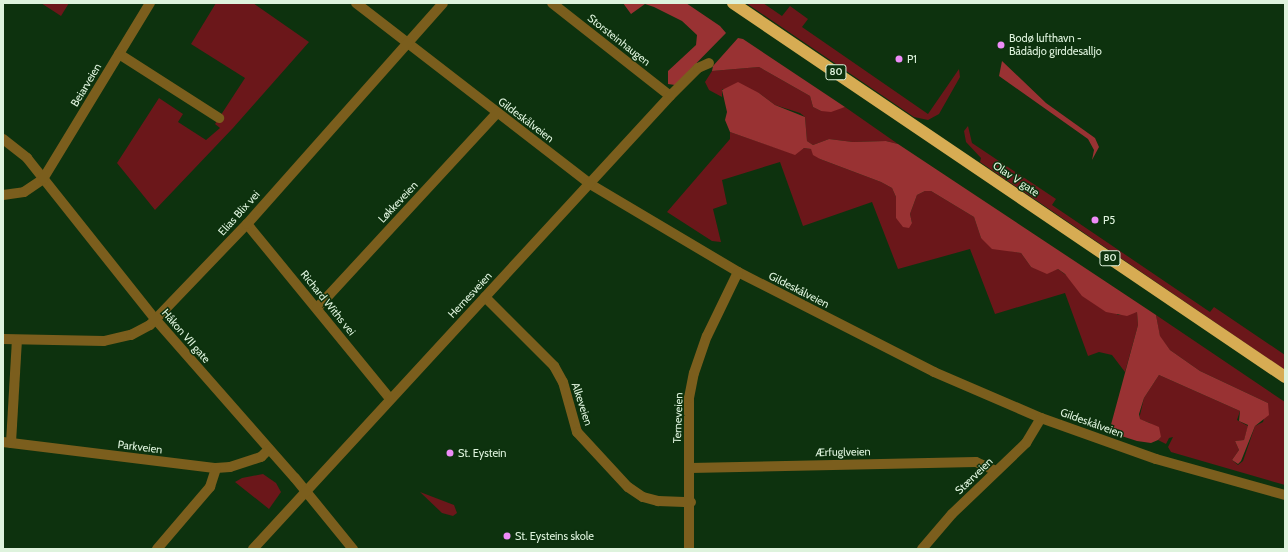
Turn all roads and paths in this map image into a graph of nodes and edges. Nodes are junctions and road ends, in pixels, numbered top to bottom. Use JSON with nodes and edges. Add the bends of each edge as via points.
{"nodes":[{"id":1,"x":150,"y":3,"type":"edge"},
{"id":2,"x":356,"y":3,"type":"edge"},
{"id":3,"x":443,"y":3,"type":"edge"},
{"id":4,"x":552,"y":3,"type":"edge"},
{"id":5,"x":733,"y":3,"type":"edge"},
{"id":6,"x":406,"y":42,"type":"junction"},
{"id":7,"x":119,"y":54,"type":"junction"},
{"id":8,"x":709,"y":63,"type":"dead end"},
{"id":9,"x":670,"y":96,"type":"junction"},
{"id":10,"x":497,"y":113,"type":"junction"},
{"id":11,"x":219,"y":118,"type":"dead end"},
{"id":12,"x":3,"y":139,"type":"edge"},
{"id":13,"x":43,"y":179,"type":"junction"},
{"id":14,"x":590,"y":184,"type":"junction"},
{"id":15,"x":3,"y":195,"type":"edge"},
{"id":16,"x":247,"y":224,"type":"junction"},
{"id":17,"x":738,"y":272,"type":"junction"},
{"id":18,"x":485,"y":297,"type":"junction"},
{"id":19,"x":317,"y":308,"type":"junction"},
{"id":20,"x":156,"y":320,"type":"junction"},
{"id":21,"x":3,"y":339,"type":"edge"},
{"id":22,"x":17,"y":340,"type":"junction"},
{"id":23,"x":1285,"y":377,"type":"edge"},
{"id":24,"x":390,"y":399,"type":"junction"},
{"id":25,"x":1041,"y":418,"type":"junction"},
{"id":26,"x":7,"y":442,"type":"edge"},
{"id":27,"x":269,"y":450,"type":"junction"},
{"id":28,"x":216,"y":468,"type":"junction"},
{"id":29,"x":690,"y":468,"type":"junction"},
{"id":30,"x":996,"y":471,"type":"junction"},
{"id":31,"x":306,"y":492,"type":"junction"},
{"id":32,"x":1285,"y":495,"type":"edge"},
{"id":33,"x":690,"y":502,"type":"junction"},
{"id":34,"x":157,"y":549,"type":"edge"},
{"id":35,"x":253,"y":549,"type":"edge"},
{"id":36,"x":353,"y":549,"type":"edge"},
{"id":37,"x":689,"y":549,"type":"edge"},
{"id":38,"x":922,"y":549,"type":"edge"}],
"edges":[{"from":1,"to":7,"type":"street","name":"Beiarveien"},
{"from":2,"to":6,"type":"street","name":"Gildeskålveien"},
{"from":3,"to":6,"type":"street","name":"Elias Blix vei"},
{"from":4,"to":9,"type":"street","name":"Storsteinhaugen"},
{"from":5,"to":23,"type":"highway","name":"Olav V gate","number":"80"},
{"from":6,"to":10,"type":"street","name":"Gildeskålveien"},
{"from":6,"to":16,"type":"street","name":"Elias Blix vei"},
{"from":7,"to":11,"type":"street"},
{"from":7,"to":13,"type":"street","name":"Beiarveien"},
{"from":8,"to":9,"type":"street","name":"Hernesveien","via":[[698,68]]},
{"from":9,"to":14,"type":"street","name":"Hernesveien"},
{"from":10,"to":14,"type":"street","name":"Gildeskålveien"},
{"from":10,"to":19,"type":"street","name":"Løkkeveien"},
{"from":12,"to":13,"type":"street","name":"Håkon VII gate","via":[[26,158]]},
{"from":13,"to":15,"type":"street","via":[[24,192]]},
{"from":13,"to":20,"type":"street","name":"Håkon VII gate"},
{"from":14,"to":17,"type":"street","name":"Gildeskålveien"},
{"from":14,"to":18,"type":"street","name":"Hernesveien"},
{"from":16,"to":19,"type":"street","name":"Richard Withs vei"},
{"from":16,"to":20,"type":"street","name":"Elias Blix vei"},
{"from":17,"to":25,"type":"street","name":"Gildeskålveien","via":[[934,372]]},
{"from":17,"to":29,"type":"street","name":"Terneveien","via":[[707,336],[694,373],[689,398]]},
{"from":18,"to":24,"type":"street","name":"Hernesveien"},
{"from":18,"to":33,"type":"street","name":"Alkeveien","via":[[554,366],[563,382],[577,432],[628,486],[643,497],[658,501]]},
{"from":19,"to":24,"type":"street","name":"Richard Withs vei"},
{"from":20,"to":22,"type":"street","name":"Elias Blix vei","via":[[131,335],[104,341]]},
{"from":20,"to":27,"type":"street","name":"Håkon VII gate"},
{"from":21,"to":22,"type":"street","name":"Elias Blix vei"},
{"from":22,"to":26,"type":"street"},
{"from":24,"to":31,"type":"street","name":"Hernesveien"},
{"from":25,"to":30,"type":"street","name":"Stærveien","via":[[1026,443]]},
{"from":25,"to":32,"type":"street","name":"Gildeskålveien","via":[[1156,459]]},
{"from":26,"to":28,"type":"street","name":"Parkveien"},
{"from":27,"to":28,"type":"street","name":"Parkveien","via":[[261,457],[230,467]]},
{"from":27,"to":31,"type":"street","name":"Håkon VII gate"},
{"from":28,"to":34,"type":"street","via":[[210,488]]},
{"from":29,"to":30,"type":"street","name":"Ærfuglveien","via":[[976,462]]},
{"from":29,"to":33,"type":"street","name":"Terneveien"},
{"from":30,"to":38,"type":"street","name":"Stærveien"},
{"from":31,"to":35,"type":"street","name":"Hernesveien"},
{"from":31,"to":36,"type":"street","name":"Håkon VII gate"},
{"from":33,"to":37,"type":"street","name":"Terneveien"}]}
